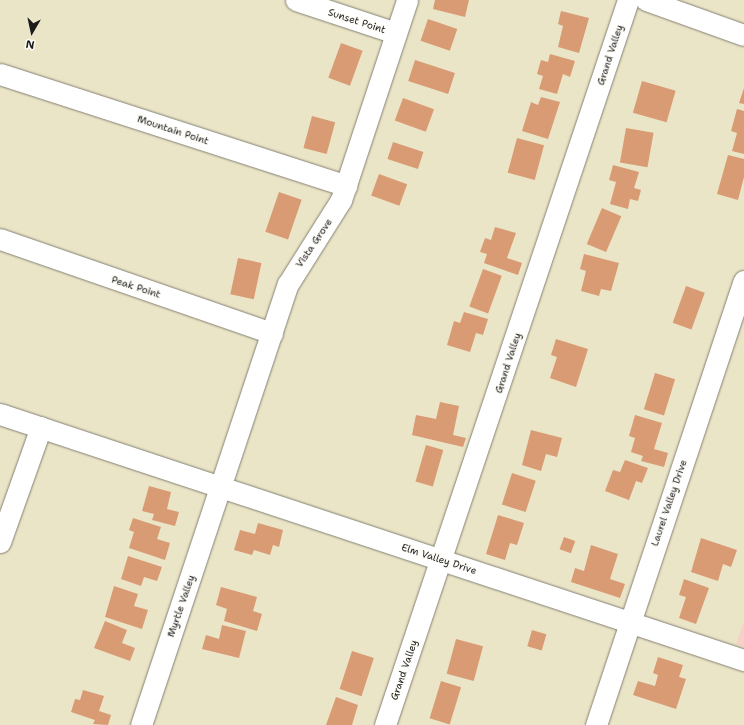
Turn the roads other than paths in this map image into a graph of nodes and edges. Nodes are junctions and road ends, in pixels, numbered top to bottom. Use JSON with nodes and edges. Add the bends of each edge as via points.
{"nodes":[{"id":1,"x":296,"y":0,"type":"edge"},
{"id":2,"x":407,"y":0,"type":"edge"},
{"id":3,"x":628,"y":0,"type":"edge"},
{"id":4,"x":646,"y":0,"type":"edge"},
{"id":5,"x":396,"y":33,"type":"junction"},
{"id":6,"x":744,"y":35,"type":"edge"},
{"id":7,"x":0,"y":74,"type":"edge"},
{"id":8,"x":346,"y":186,"type":"junction"},
{"id":9,"x":0,"y":239,"type":"edge"},
{"id":10,"x":744,"y":281,"type":"edge"},
{"id":11,"x":272,"y":333,"type":"junction"},
{"id":12,"x":0,"y":414,"type":"edge"},
{"id":13,"x":42,"y":427,"type":"junction"},
{"id":14,"x":221,"y":487,"type":"junction"},
{"id":15,"x":0,"y":542,"type":"edge"},
{"id":16,"x":442,"y":560,"type":"junction"},
{"id":17,"x":629,"y":621,"type":"junction"},
{"id":18,"x":744,"y":660,"type":"edge"},
{"id":19,"x":141,"y":725,"type":"edge"},
{"id":20,"x":385,"y":725,"type":"edge"},
{"id":21,"x":596,"y":725,"type":"edge"}],
"edges":[{"from":1,"to":5,"type":"street","name":"Sunset Point"},
{"from":2,"to":5,"type":"street","name":"Vista Grove"},
{"from":3,"to":16,"type":"street","name":"Grand Valley"},
{"from":4,"to":6,"type":"street"},
{"from":5,"to":8,"type":"street","name":"Vista Grove"},
{"from":7,"to":8,"type":"street","name":"Mountain Point"},
{"from":8,"to":11,"type":"street","name":"Vista Grove","via":[[329,223],[288,284]]},
{"from":9,"to":11,"type":"street","name":"Peak Point"},
{"from":10,"to":17,"type":"street","name":"Laurel Valley Drive"},
{"from":11,"to":14,"type":"street","name":"Vista Grove"},
{"from":12,"to":13,"type":"street","name":"Elm Valley Drive"},
{"from":13,"to":14,"type":"street","name":"Elm Valley Drive"},
{"from":13,"to":15,"type":"street"},
{"from":14,"to":16,"type":"street","name":"Elm Valley Drive"},
{"from":14,"to":19,"type":"street","name":"Myrtle Valley"},
{"from":16,"to":17,"type":"street","name":"Elm Valley Drive"},
{"from":16,"to":20,"type":"street","name":"Grand Valley"},
{"from":17,"to":18,"type":"street","name":"Elm Valley Drive"},
{"from":17,"to":21,"type":"street","name":"Laurel Valley Drive"}]}
